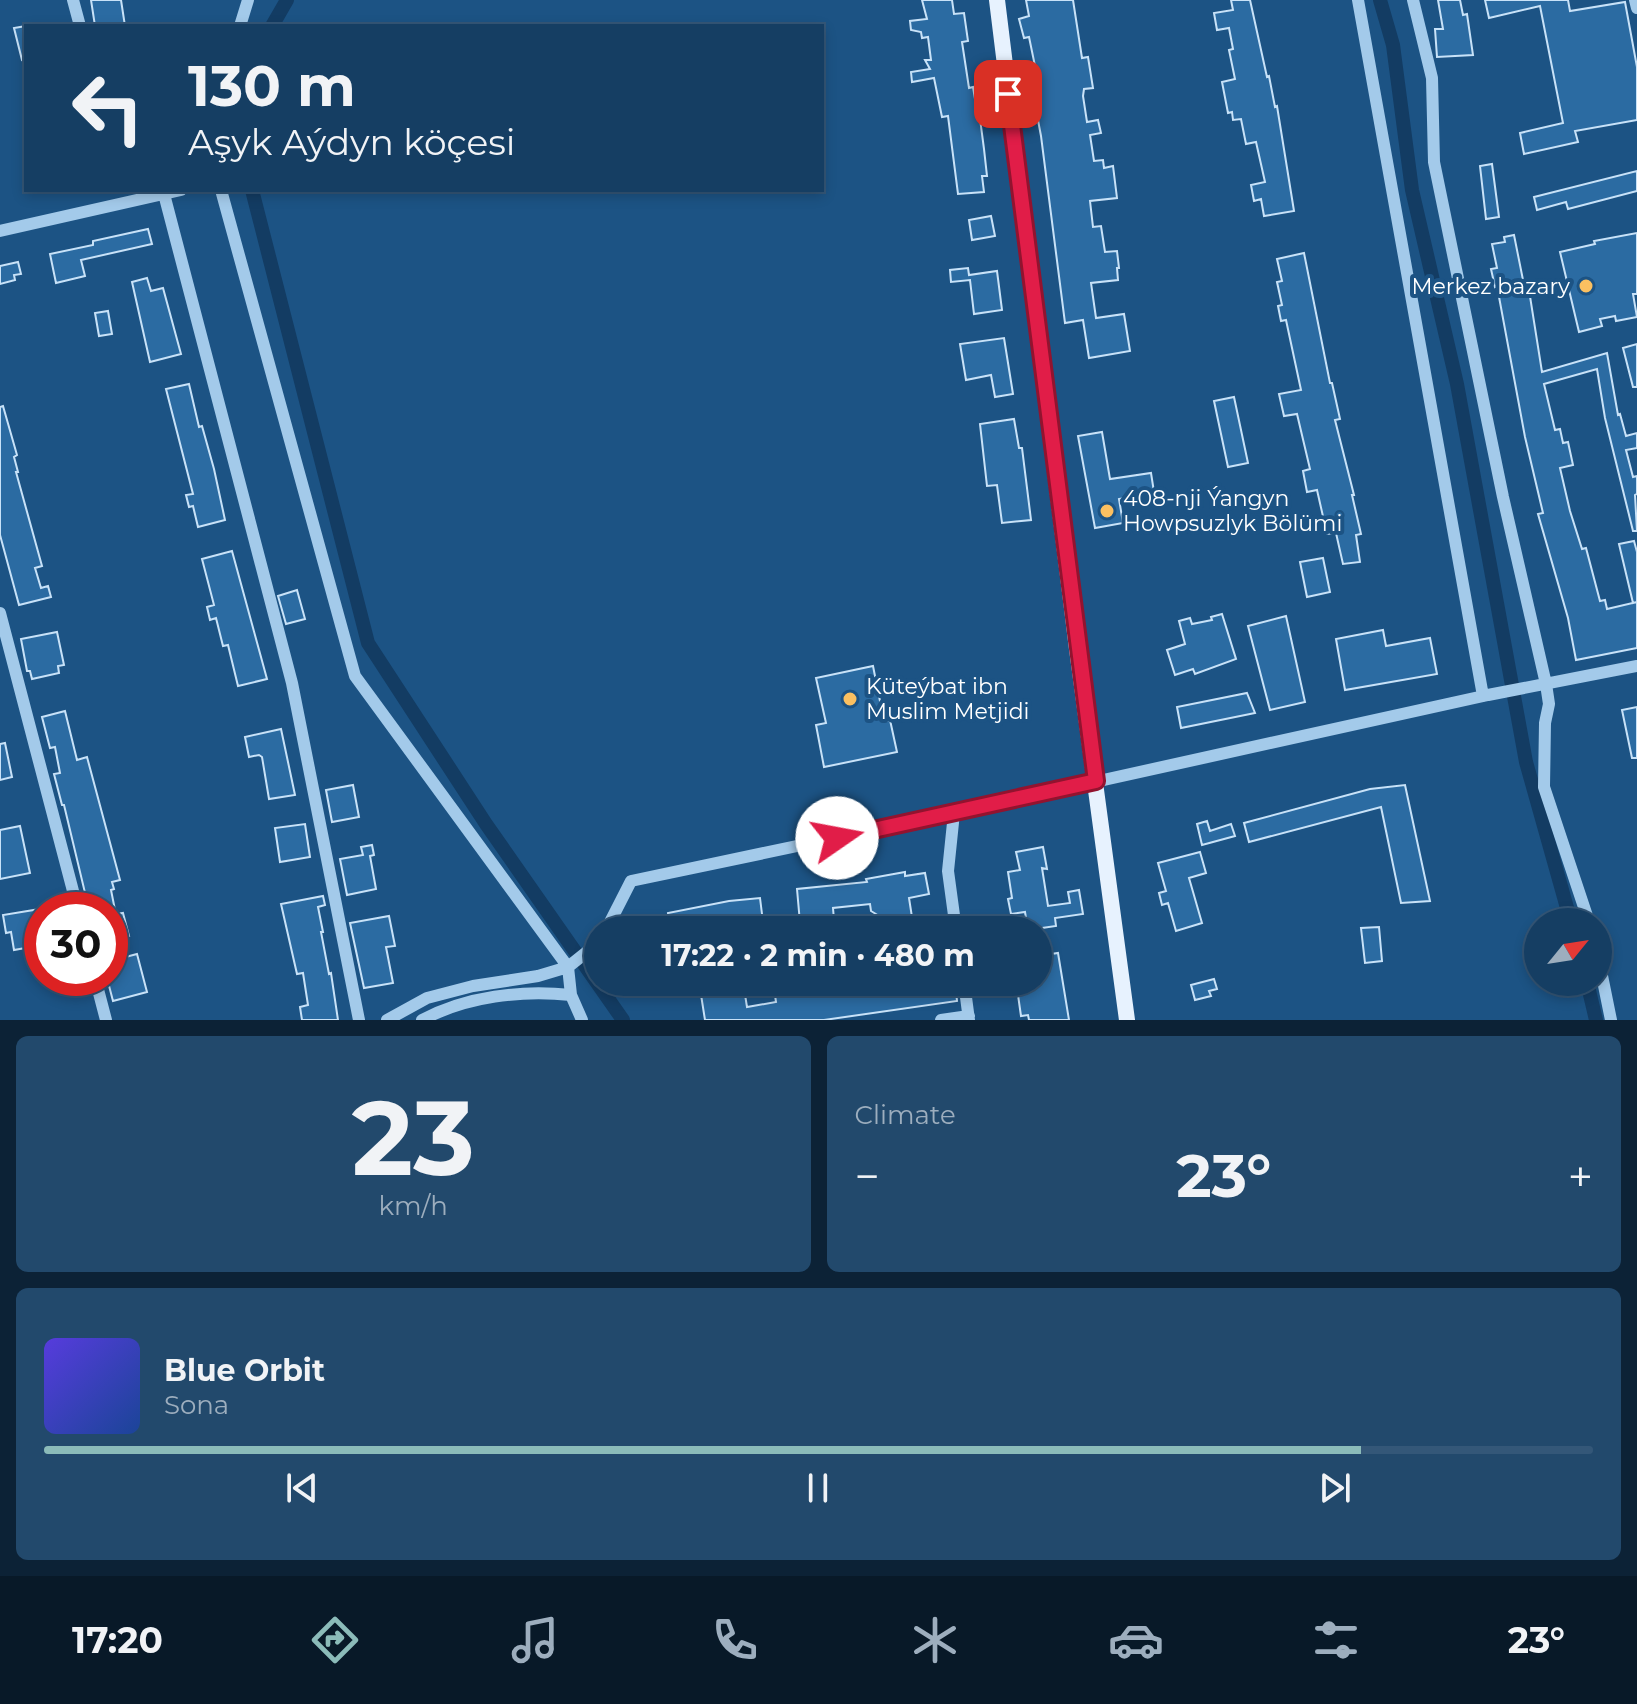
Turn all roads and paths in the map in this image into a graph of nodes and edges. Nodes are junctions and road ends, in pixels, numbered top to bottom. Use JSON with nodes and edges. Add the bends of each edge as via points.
{"nodes":[{"id":1,"x":73,"y":0,"type":"edge"},
{"id":2,"x":248,"y":0,"type":"edge"},
{"id":3,"x":997,"y":0,"type":"edge"},
{"id":4,"x":1358,"y":0,"type":"edge"},
{"id":5,"x":1413,"y":0,"type":"edge"},
{"id":6,"x":1635,"y":0,"type":"edge"},
{"id":7,"x":1637,"y":8,"type":"edge"},
{"id":8,"x":79,"y":24,"type":"edge"},
{"id":9,"x":241,"y":24,"type":"edge"},
{"id":10,"x":172,"y":192,"type":"edge"},
{"id":11,"x":222,"y":192,"type":"edge"},
{"id":12,"x":164,"y":194,"type":"junction"},
{"id":13,"x":121,"y":197,"type":"edge"},
{"id":14,"x":0,"y":231,"type":"edge"},
{"id":15,"x":0,"y":613,"type":"edge"},
{"id":16,"x":1637,"y":666,"type":"edge"},
{"id":17,"x":1544,"y":685,"type":"junction"},
{"id":18,"x":1485,"y":695,"type":"junction"},
{"id":19,"x":1096,"y":781,"type":"junction"},
{"id":20,"x":954,"y":813,"type":"junction"},
{"id":21,"x":73,"y":892,"type":"edge"},
{"id":22,"x":1584,"y":908,"type":"edge"},
{"id":23,"x":613,"y":916,"type":"edge"},
{"id":24,"x":954,"y":916,"type":"edge"},
{"id":25,"x":584,"y":954,"type":"edge"},
{"id":26,"x":568,"y":967,"type":"junction"},
{"id":27,"x":571,"y":995,"type":"junction"},
{"id":28,"x":100,"y":996,"type":"edge"},
{"id":29,"x":966,"y":996,"type":"edge"},
{"id":30,"x":1606,"y":996,"type":"edge"},
{"id":31,"x":969,"y":1018,"type":"edge"},
{"id":32,"x":106,"y":1020,"type":"edge"},
{"id":33,"x":359,"y":1020,"type":"edge"},
{"id":34,"x":387,"y":1020,"type":"edge"},
{"id":35,"x":422,"y":1020,"type":"edge"},
{"id":36,"x":582,"y":1020,"type":"edge"},
{"id":37,"x":941,"y":1020,"type":"edge"},
{"id":38,"x":1127,"y":1020,"type":"edge"},
{"id":39,"x":1611,"y":1020,"type":"edge"}],
"edges":[{"from":1,"to":8,"type":"street"},
{"from":2,"to":9,"type":"street"},
{"from":3,"to":19,"type":"main road"},
{"from":4,"to":18,"type":"street"},
{"from":5,"to":17,"type":"street","via":[[1432,78],[1434,162]]},
{"from":6,"to":7,"type":"street"},
{"from":10,"to":12,"type":"street"},
{"from":11,"to":26,"type":"street","via":[[355,676]]},
{"from":12,"to":13,"type":"street"},
{"from":12,"to":33,"type":"street","via":[[292,683]]},
{"from":13,"to":14,"type":"street"},
{"from":15,"to":21,"type":"street"},
{"from":16,"to":17,"type":"street"},
{"from":17,"to":18,"type":"street"},
{"from":17,"to":22,"type":"street","via":[[1549,704],[1544,787]]},
{"from":18,"to":19,"type":"street"},
{"from":19,"to":20,"type":"street"},
{"from":19,"to":38,"type":"main road"},
{"from":20,"to":23,"type":"street","via":[[631,881]]},
{"from":20,"to":24,"type":"street","via":[[948,871]]},
{"from":25,"to":26,"type":"street"},
{"from":26,"to":27,"type":"street"},
{"from":26,"to":34,"type":"street","via":[[427,998]]},
{"from":27,"to":35,"type":"street","via":[[512,994],[451,1006]]},
{"from":27,"to":36,"type":"street"},
{"from":28,"to":32,"type":"street"},
{"from":29,"to":31,"type":"street"},
{"from":30,"to":39,"type":"street"},
{"from":31,"to":37,"type":"street"}]}
